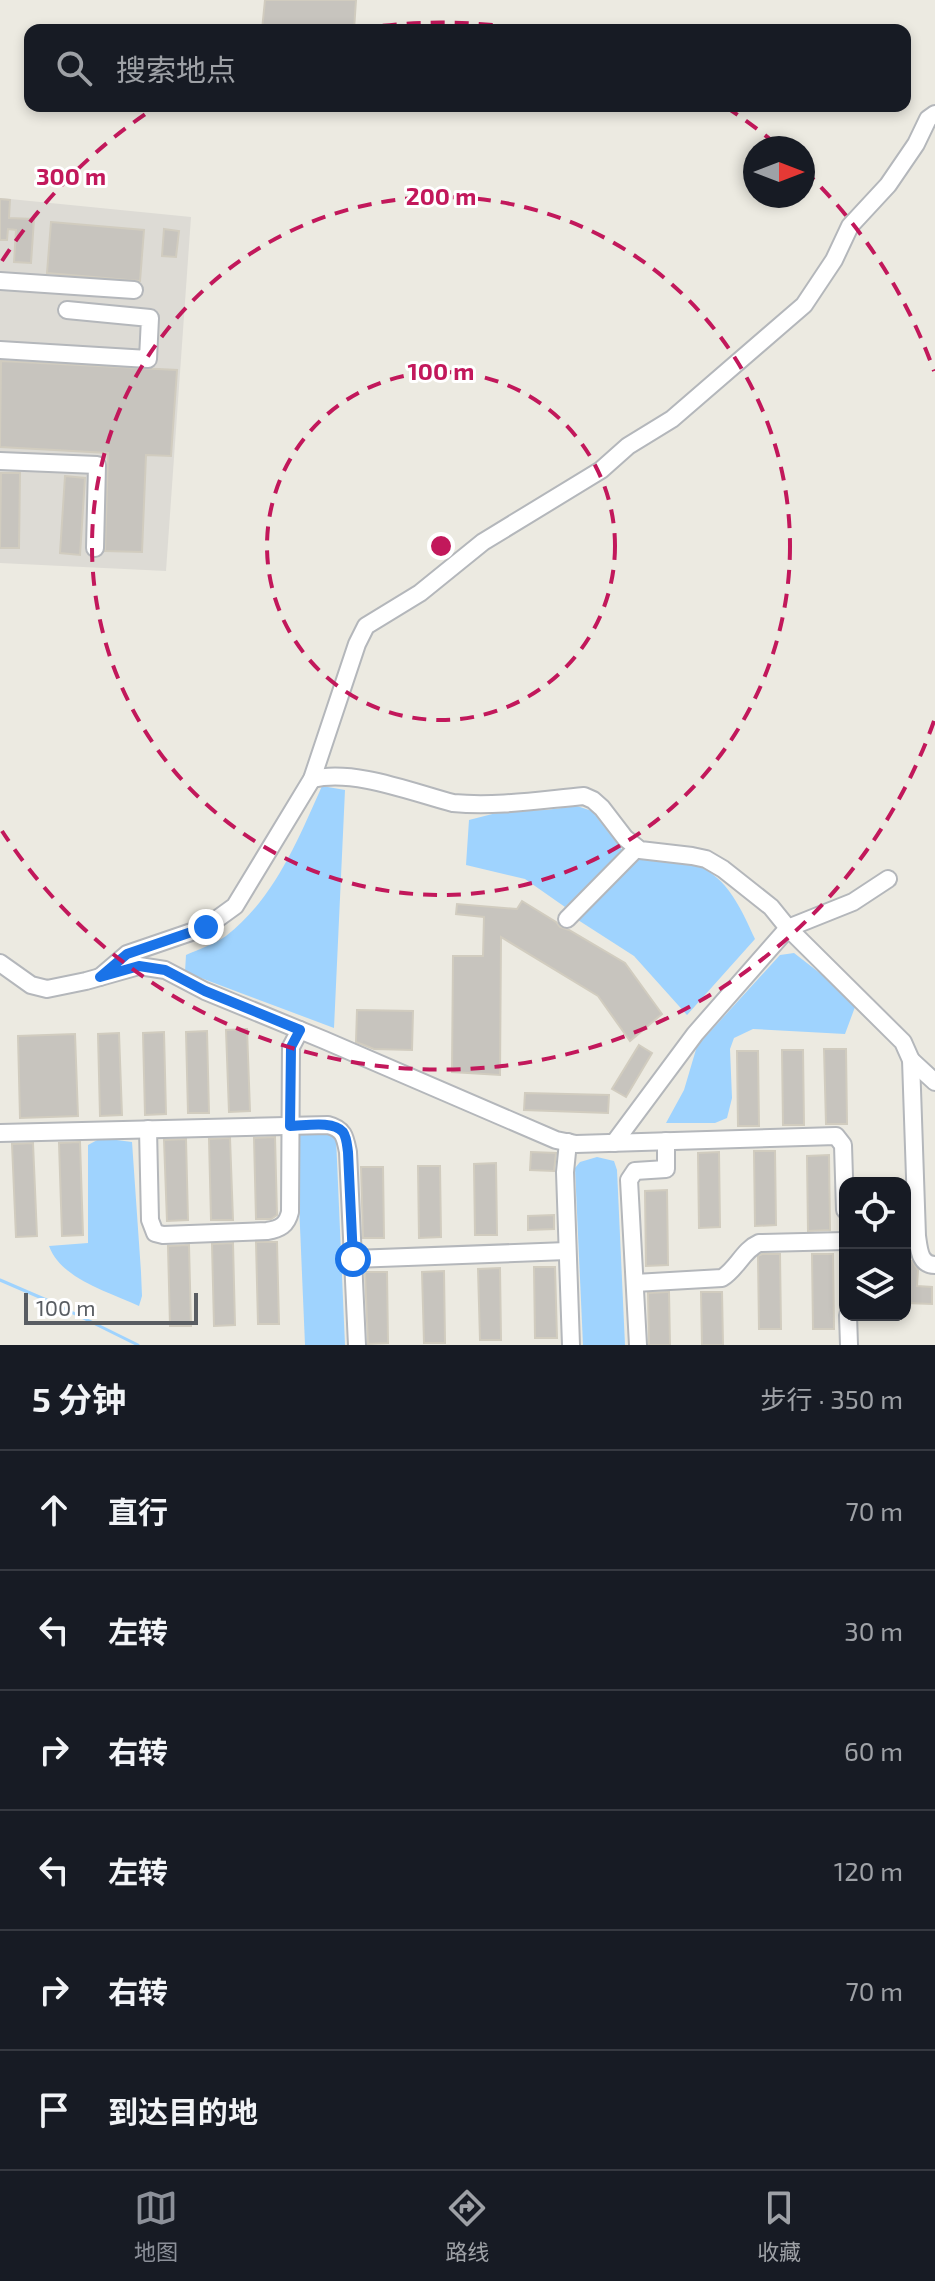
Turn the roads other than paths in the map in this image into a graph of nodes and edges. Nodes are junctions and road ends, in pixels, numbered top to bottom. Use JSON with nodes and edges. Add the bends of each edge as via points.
{"nodes":[{"id":1,"x":935,"y":114,"type":"edge"},
{"id":2,"x":0,"y":281,"type":"edge"},
{"id":3,"x":134,"y":290,"type":"dead end"},
{"id":4,"x":67,"y":310,"type":"dead end"},
{"id":5,"x":0,"y":350,"type":"edge"},
{"id":6,"x":0,"y":461,"type":"edge"},
{"id":7,"x":95,"y":548,"type":"dead end"},
{"id":8,"x":312,"y":779,"type":"junction"},
{"id":9,"x":637,"y":848,"type":"junction"},
{"id":10,"x":888,"y":879,"type":"dead end"},
{"id":11,"x":567,"y":919,"type":"dead end"},
{"id":12,"x":788,"y":928,"type":"junction"},
{"id":13,"x":0,"y":963,"type":"edge"},
{"id":14,"x":100,"y":977,"type":"junction"},
{"id":15,"x":300,"y":1030,"type":"junction"},
{"id":16,"x":911,"y":1060,"type":"junction"},
{"id":17,"x":935,"y":1082,"type":"edge"},
{"id":18,"x":290,"y":1126,"type":"junction"},
{"id":19,"x":148,"y":1129,"type":"junction"},
{"id":20,"x":0,"y":1133,"type":"edge"},
{"id":21,"x":666,"y":1141,"type":"junction"},
{"id":22,"x":568,"y":1142,"type":"junction"},
{"id":23,"x":614,"y":1143,"type":"junction"},
{"id":24,"x":844,"y":1177,"type":"edge"},
{"id":25,"x":839,"y":1241,"type":"edge"},
{"id":26,"x":567,"y":1251,"type":"junction"},
{"id":27,"x":353,"y":1259,"type":"junction"},
{"id":28,"x":935,"y":1265,"type":"edge"},
{"id":29,"x":635,"y":1283,"type":"junction"},
{"id":30,"x":848,"y":1321,"type":"edge"},
{"id":31,"x":357,"y":1345,"type":"edge"},
{"id":32,"x":571,"y":1345,"type":"edge"},
{"id":33,"x":638,"y":1345,"type":"edge"},
{"id":34,"x":849,"y":1345,"type":"edge"}],
"edges":[{"from":1,"to":8,"type":"street","via":[[888,185],[850,226],[804,305],[672,419],[601,470],[483,542],[420,593],[366,626]]},
{"from":2,"to":3,"type":"street"},
{"from":4,"to":5,"type":"street","via":[[150,318],[148,359]]},
{"from":6,"to":7,"type":"street","via":[[97,465]]},
{"from":8,"to":9,"type":"street","via":[[359,778],[471,805],[584,796],[602,808]]},
{"from":8,"to":14,"type":"street","via":[[235,906],[206,927],[127,954]]},
{"from":9,"to":11,"type":"street"},
{"from":9,"to":12,"type":"street","via":[[706,859],[771,907]]},
{"from":10,"to":12,"type":"street","via":[[853,902]]},
{"from":12,"to":16,"type":"street","via":[[903,1042]]},
{"from":12,"to":23,"type":"street","via":[[695,1034]]},
{"from":13,"to":14,"type":"street","via":[[31,985],[47,989]]},
{"from":14,"to":15,"type":"street","via":[[139,966],[165,970]]},
{"from":15,"to":18,"type":"street","via":[[291,1047]]},
{"from":15,"to":22,"type":"street"},
{"from":16,"to":17,"type":"street"},
{"from":16,"to":28,"type":"street","via":[[917,1236],[922,1258]]},
{"from":18,"to":19,"type":"street"},
{"from":18,"to":19,"type":"street","via":[[287,1223],[267,1231],[163,1235],[153,1231],[150,1220]]},
{"from":18,"to":27,"type":"street","via":[[328,1125],[345,1136]]},
{"from":19,"to":20,"type":"street"},
{"from":21,"to":23,"type":"street"},
{"from":21,"to":24,"type":"street","via":[[836,1136],[843,1145]]},
{"from":21,"to":29,"type":"street","via":[[666,1169],[635,1171],[629,1180]]},
{"from":22,"to":23,"type":"street"},
{"from":22,"to":26,"type":"street"},
{"from":25,"to":29,"type":"street","via":[[759,1243],[722,1278]]},
{"from":26,"to":27,"type":"street"},
{"from":26,"to":32,"type":"street"},
{"from":27,"to":31,"type":"street"},
{"from":29,"to":33,"type":"street"},
{"from":30,"to":34,"type":"street"}]}
